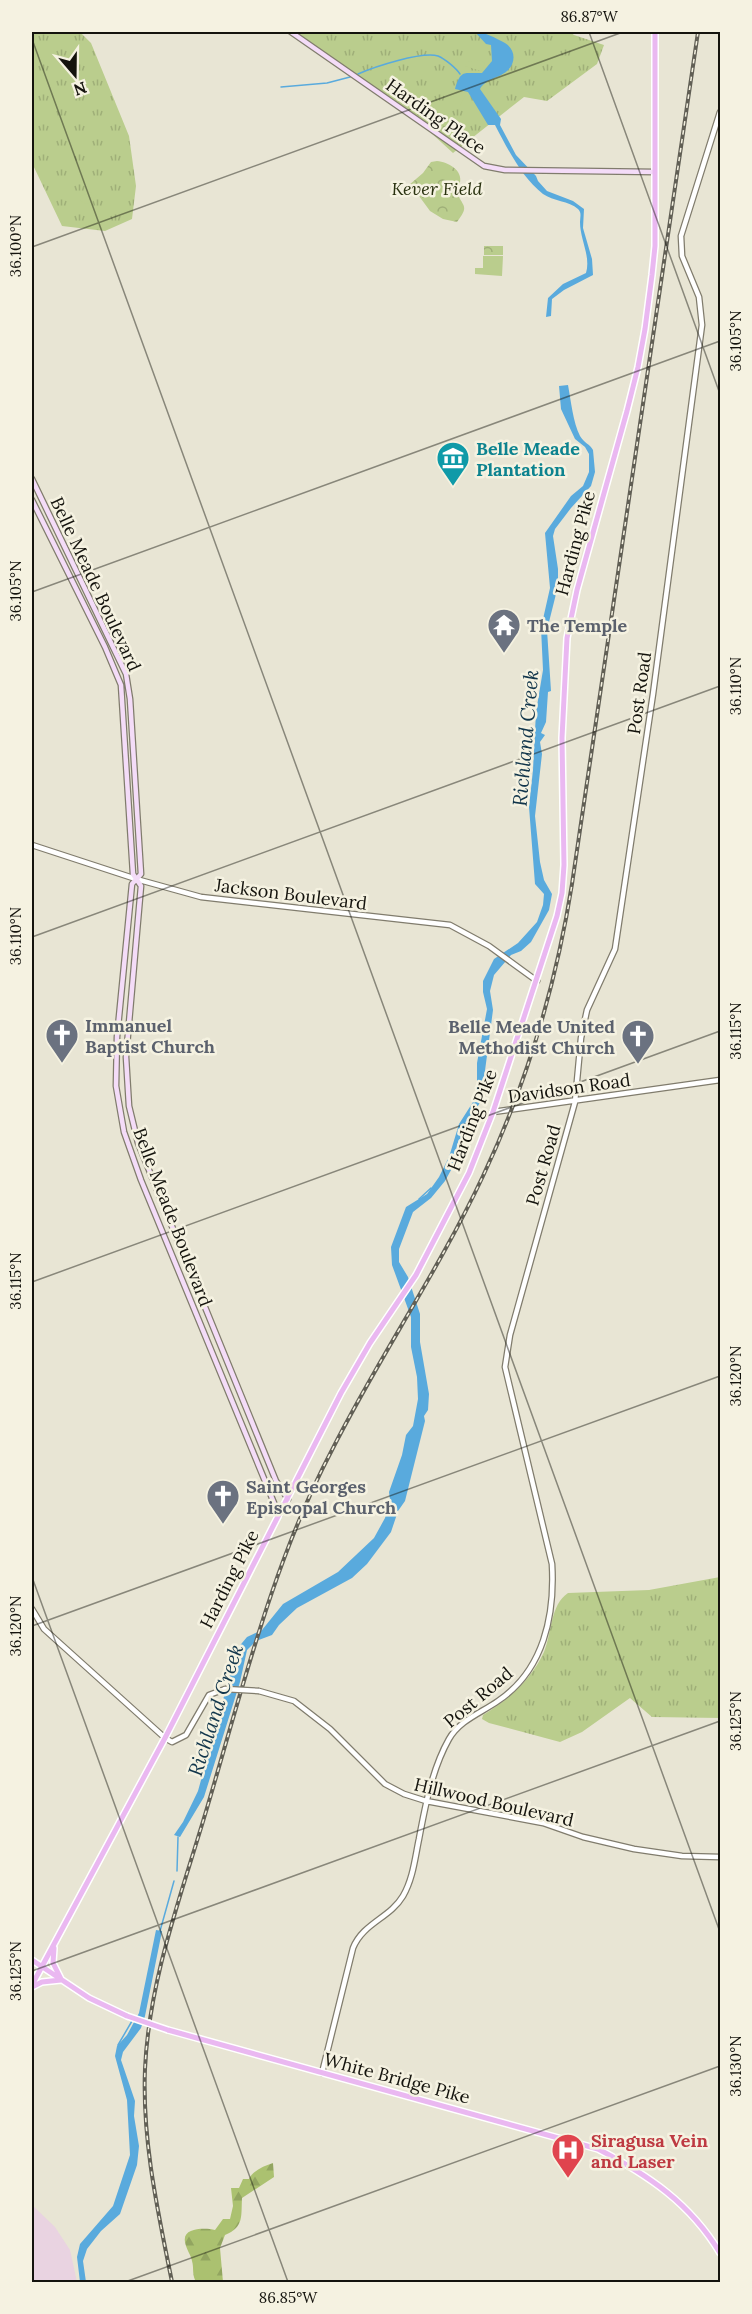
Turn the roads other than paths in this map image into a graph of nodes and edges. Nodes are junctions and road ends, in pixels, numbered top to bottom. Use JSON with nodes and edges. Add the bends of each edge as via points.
{"nodes":[{"id":1,"x":291,"y":32,"type":"edge"},
{"id":2,"x":655,"y":32,"type":"edge"},
{"id":3,"x":720,"y":112,"type":"edge"},
{"id":4,"x":654,"y":172,"type":"junction"},
{"id":5,"x":32,"y":479,"type":"edge"},
{"id":6,"x":38,"y":491,"type":"junction"},
{"id":7,"x":32,"y":495,"type":"edge"},
{"id":8,"x":32,"y":500,"type":"edge"},
{"id":9,"x":49,"y":516,"type":"junction"},
{"id":10,"x":41,"y":520,"type":"junction"},
{"id":11,"x":129,"y":683,"type":"junction"},
{"id":12,"x":121,"y":685,"type":"junction"},
{"id":13,"x":124,"y":734,"type":"junction"},
{"id":14,"x":133,"y":734,"type":"junction"},
{"id":15,"x":138,"y":817,"type":"junction"},
{"id":16,"x":129,"y":818,"type":"junction"},
{"id":17,"x":32,"y":845,"type":"edge"},
{"id":18,"x":136,"y":879,"type":"junction"},
{"id":19,"x":537,"y":981,"type":"junction"},
{"id":20,"x":121,"y":999,"type":"junction"},
{"id":21,"x":130,"y":999,"type":"junction"},
{"id":22,"x":129,"y":1011,"type":"junction"},
{"id":23,"x":119,"y":1014,"type":"junction"},
{"id":24,"x":126,"y":1064,"type":"junction"},
{"id":25,"x":117,"y":1065,"type":"junction"},
{"id":26,"x":720,"y":1080,"type":"edge"},
{"id":27,"x":575,"y":1102,"type":"junction"},
{"id":28,"x":129,"y":1106,"type":"junction"},
{"id":29,"x":120,"y":1110,"type":"junction"},
{"id":30,"x":493,"y":1112,"type":"junction"},
{"id":31,"x":150,"y":1177,"type":"junction"},
{"id":32,"x":141,"y":1180,"type":"junction"},
{"id":33,"x":179,"y":1249,"type":"junction"},
{"id":34,"x":171,"y":1252,"type":"junction"},
{"id":35,"x":197,"y":1290,"type":"junction"},
{"id":36,"x":188,"y":1294,"type":"junction"},
{"id":37,"x":234,"y":1380,"type":"junction"},
{"id":38,"x":225,"y":1383,"type":"junction"},
{"id":39,"x":253,"y":1427,"type":"junction"},
{"id":40,"x":244,"y":1430,"type":"junction"},
{"id":41,"x":266,"y":1458,"type":"junction"},
{"id":42,"x":258,"y":1462,"type":"junction"},
{"id":43,"x":288,"y":1499,"type":"junction"},
{"id":44,"x":279,"y":1515,"type":"junction"},
{"id":45,"x":32,"y":1609,"type":"edge"},
{"id":46,"x":165,"y":1738,"type":"junction"},
{"id":47,"x":426,"y":1801,"type":"junction"},
{"id":48,"x":720,"y":1857,"type":"edge"},
{"id":49,"x":54,"y":1945,"type":"junction"},
{"id":50,"x":32,"y":1960,"type":"edge"},
{"id":51,"x":42,"y":1967,"type":"junction"},
{"id":52,"x":62,"y":1980,"type":"junction"},
{"id":53,"x":32,"y":1986,"type":"edge"},
{"id":54,"x":322,"y":2073,"type":"junction"},
{"id":55,"x":720,"y":2253,"type":"edge"}],
"edges":[{"from":1,"to":4,"type":"main road","name":"Harding Place","via":[[476,160],[494,168]]},
{"from":2,"to":4,"type":"main road","name":"Harding Pike"},
{"from":3,"to":27,"type":"street","name":"Post Road","via":[[682,228],[682,256],[702,311],[692,413],[615,949],[588,1010],[581,1038]]},
{"from":4,"to":19,"type":"main road","name":"Harding Pike","via":[[655,246],[645,329],[567,638],[562,716],[562,884],[557,916]]},
{"from":5,"to":6,"type":"main road","name":"Belle Meade Boulevard"},
{"from":6,"to":7,"type":"main road"},
{"from":6,"to":9,"type":"main road","name":"Belle Meade Boulevard"},
{"from":8,"to":10,"type":"main road","name":"Belle Meade Boulevard"},
{"from":9,"to":10,"type":"main road"},
{"from":9,"to":11,"type":"main road","name":"Belle Meade Boulevard"},
{"from":10,"to":12,"type":"main road","name":"Belle Meade Boulevard"},
{"from":11,"to":12,"type":"main road"},
{"from":11,"to":14,"type":"main road","name":"Belle Meade Boulevard"},
{"from":12,"to":13,"type":"main road","name":"Belle Meade Boulevard"},
{"from":13,"to":14,"type":"main road"},
{"from":13,"to":16,"type":"main road","name":"Belle Meade Boulevard"},
{"from":14,"to":15,"type":"main road","name":"Belle Meade Boulevard"},
{"from":15,"to":16,"type":"main road"},
{"from":15,"to":18,"type":"main road","name":"Belle Meade Boulevard","via":[[141,874]]},
{"from":16,"to":18,"type":"main road","name":"Belle Meade Boulevard","via":[[132,874]]},
{"from":17,"to":18,"type":"street","name":"Jackson Boulevard"},
{"from":18,"to":19,"type":"street","name":"Jackson Boulevard","via":[[201,897],[450,925],[500,953]]},
{"from":18,"to":20,"type":"main road","name":"Belle Meade Boulevard","via":[[132,885]]},
{"from":18,"to":21,"type":"main road","name":"Belle Meade Boulevard","via":[[141,886]]},
{"from":19,"to":30,"type":"main road","name":"Harding Pike"},
{"from":20,"to":21,"type":"main road"},
{"from":20,"to":23,"type":"main road","name":"Belle Meade Boulevard"},
{"from":21,"to":22,"type":"main road","name":"Belle Meade Boulevard"},
{"from":22,"to":23,"type":"main road"},
{"from":22,"to":24,"type":"main road","name":"Belle Meade Boulevard"},
{"from":23,"to":25,"type":"main road","name":"Belle Meade Boulevard"},
{"from":24,"to":25,"type":"main road"},
{"from":24,"to":28,"type":"main road","name":"Belle Meade Boulevard"},
{"from":25,"to":29,"type":"main road","name":"Belle Meade Boulevard"},
{"from":26,"to":27,"type":"street","name":"Davidson Road"},
{"from":27,"to":30,"type":"street","name":"Davidson Road"},
{"from":27,"to":47,"type":"street","name":"Post Road","via":[[510,1335],[505,1367],[552,1564],[551,1614],[542,1648],[519,1684],[466,1720],[448,1741]]},
{"from":28,"to":29,"type":"main road"},
{"from":28,"to":31,"type":"main road","name":"Belle Meade Boulevard"},
{"from":29,"to":32,"type":"main road","name":"Belle Meade Boulevard"},
{"from":30,"to":43,"type":"main road","name":"Harding Pike","via":[[469,1173],[416,1275],[341,1394]]},
{"from":31,"to":32,"type":"main road"},
{"from":31,"to":33,"type":"main road","name":"Belle Meade Boulevard"},
{"from":32,"to":34,"type":"main road","name":"Belle Meade Boulevard"},
{"from":33,"to":34,"type":"main road"},
{"from":33,"to":35,"type":"main road","name":"Belle Meade Boulevard"},
{"from":34,"to":36,"type":"main road","name":"Belle Meade Boulevard"},
{"from":35,"to":36,"type":"main road"},
{"from":35,"to":37,"type":"main road","name":"Belle Meade Boulevard"},
{"from":36,"to":38,"type":"main road","name":"Belle Meade Boulevard"},
{"from":37,"to":38,"type":"main road"},
{"from":37,"to":39,"type":"main road","name":"Belle Meade Boulevard"},
{"from":38,"to":40,"type":"main road","name":"Belle Meade Boulevard"},
{"from":39,"to":40,"type":"main road"},
{"from":39,"to":41,"type":"main road","name":"Belle Meade Boulevard"},
{"from":40,"to":42,"type":"main road","name":"Belle Meade Boulevard"},
{"from":41,"to":42,"type":"main road"},
{"from":41,"to":43,"type":"main road","name":"Belle Meade Boulevard"},
{"from":42,"to":44,"type":"main road","name":"Belle Meade Boulevard"},
{"from":43,"to":44,"type":"main road","name":"Harding Pike"},
{"from":44,"to":46,"type":"main road","name":"Harding Pike"},
{"from":45,"to":46,"type":"street","via":[[44,1629]]},
{"from":46,"to":47,"type":"street","name":"Hillwood Boulevard","bridge":true,"via":[[172,1742],[183,1738],[213,1692],[259,1690],[294,1701],[330,1729],[385,1784]]},
{"from":46,"to":49,"type":"main road","name":"Harding Pike"},
{"from":47,"to":48,"type":"street","name":"Hillwood Boulevard","via":[[543,1823],[634,1850]]},
{"from":47,"to":54,"type":"street","name":"Post Road","via":[[413,1872],[403,1896],[363,1931],[353,1948]]},
{"from":49,"to":51,"type":"main road","name":"Harding Pike"},
{"from":49,"to":52,"type":"main road","via":[[53,1963]]},
{"from":50,"to":51,"type":"main road","name":"White Bridge Pike"},
{"from":51,"to":52,"type":"main road","name":"White Bridge Pike"},
{"from":51,"to":53,"type":"main road","name":"Harding Pike"},
{"from":52,"to":53,"type":"main road"},
{"from":52,"to":54,"type":"main road","name":"White Bridge Pike","bridge":true,"via":[[113,2010],[168,2030]]},
{"from":54,"to":55,"type":"main road","name":"White Bridge Pike","via":[[612,2156],[672,2196]]}]}
